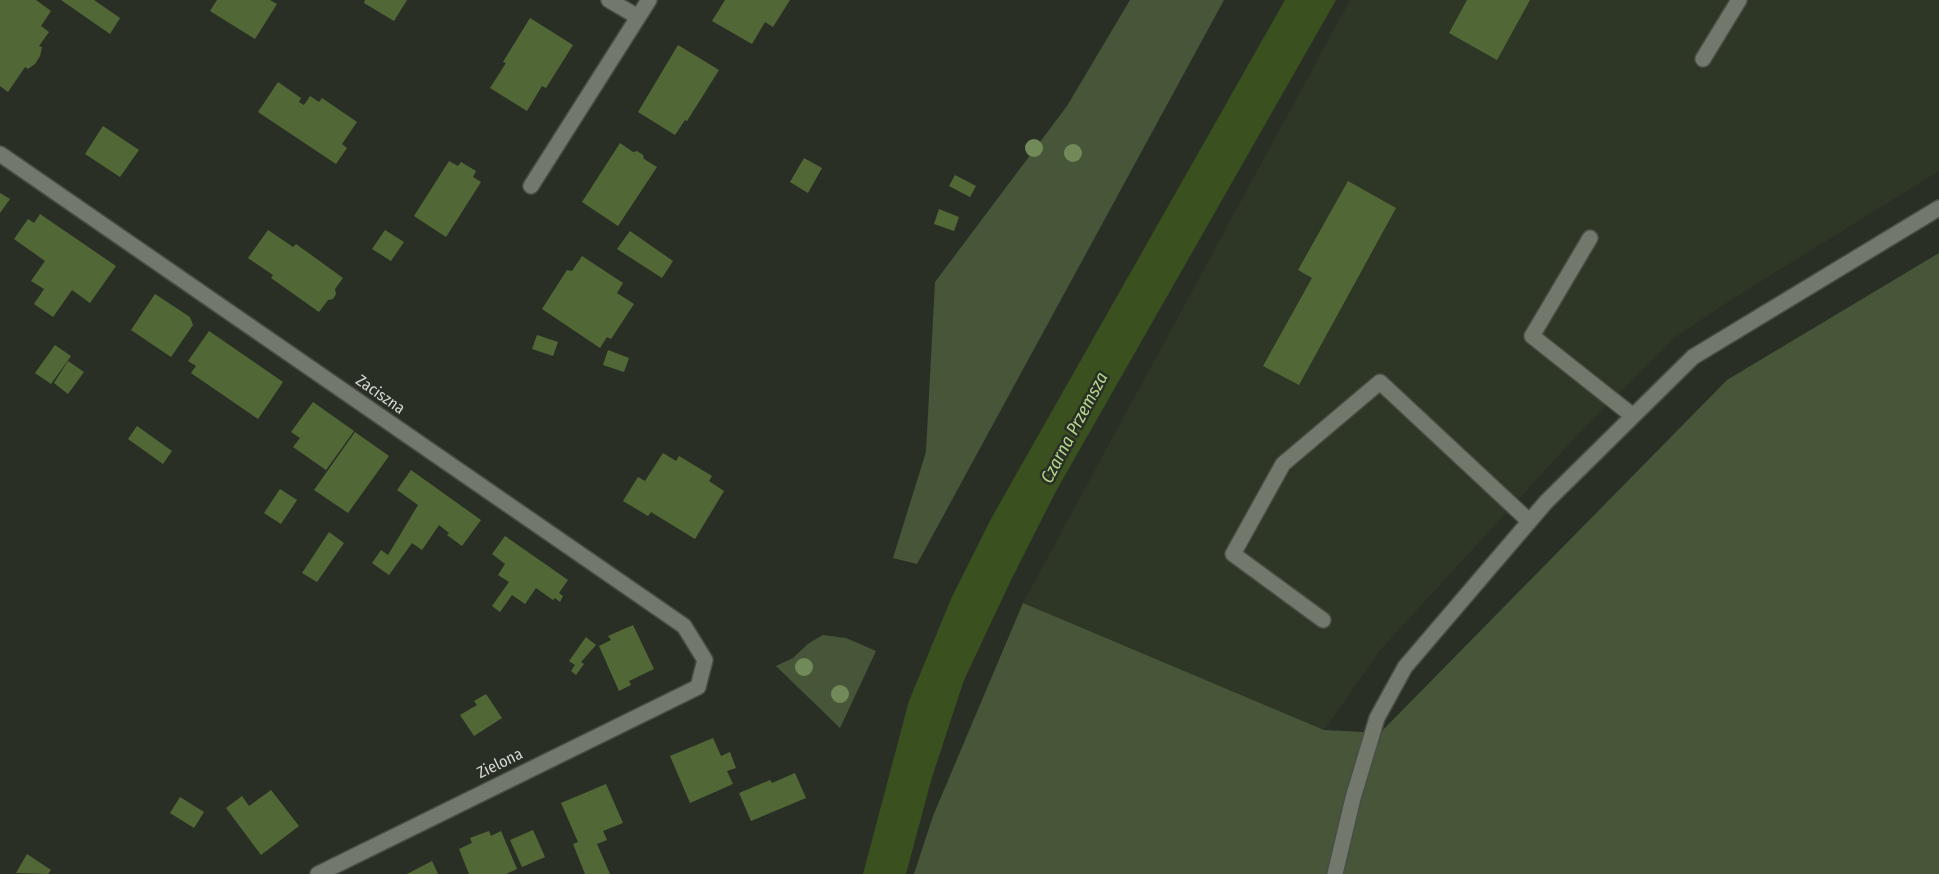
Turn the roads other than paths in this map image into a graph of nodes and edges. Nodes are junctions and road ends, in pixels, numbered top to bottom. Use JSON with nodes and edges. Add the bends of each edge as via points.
{"nodes":[{"id":1,"x":609,"y":0,"type":"edge"},
{"id":2,"x":649,"y":0,"type":"edge"},
{"id":3,"x":1739,"y":0,"type":"edge"},
{"id":4,"x":638,"y":17,"type":"junction"},
{"id":5,"x":1703,"y":58,"type":"dead end"},
{"id":6,"x":0,"y":154,"type":"edge"},
{"id":7,"x":531,"y":186,"type":"dead end"},
{"id":8,"x":1939,"y":208,"type":"edge"},
{"id":9,"x":1590,"y":238,"type":"dead end"},
{"id":10,"x":1634,"y":416,"type":"junction"},
{"id":11,"x":1529,"y":521,"type":"junction"},
{"id":12,"x":1323,"y":620,"type":"dead end"},
{"id":13,"x":698,"y":687,"type":"joint"},
{"id":14,"x":318,"y":874,"type":"edge"},
{"id":15,"x":1335,"y":874,"type":"edge"}],
"edges":[{"from":1,"to":4,"type":"street"},
{"from":2,"to":4,"type":"street"},
{"from":3,"to":5,"type":"street"},
{"from":4,"to":7,"type":"street"},
{"from":6,"to":13,"type":"street","name":"Zaciszna","via":[[684,626],[705,660]]},
{"from":8,"to":10,"type":"street","via":[[1694,357]]},
{"from":9,"to":10,"type":"street","via":[[1532,336]]},
{"from":10,"to":11,"type":"street"},
{"from":11,"to":12,"type":"street","via":[[1380,382],[1283,464],[1233,554]]},
{"from":11,"to":15,"type":"street","via":[[1405,667],[1377,718]]},
{"from":13,"to":14,"type":"street","name":"Zielona"}]}
